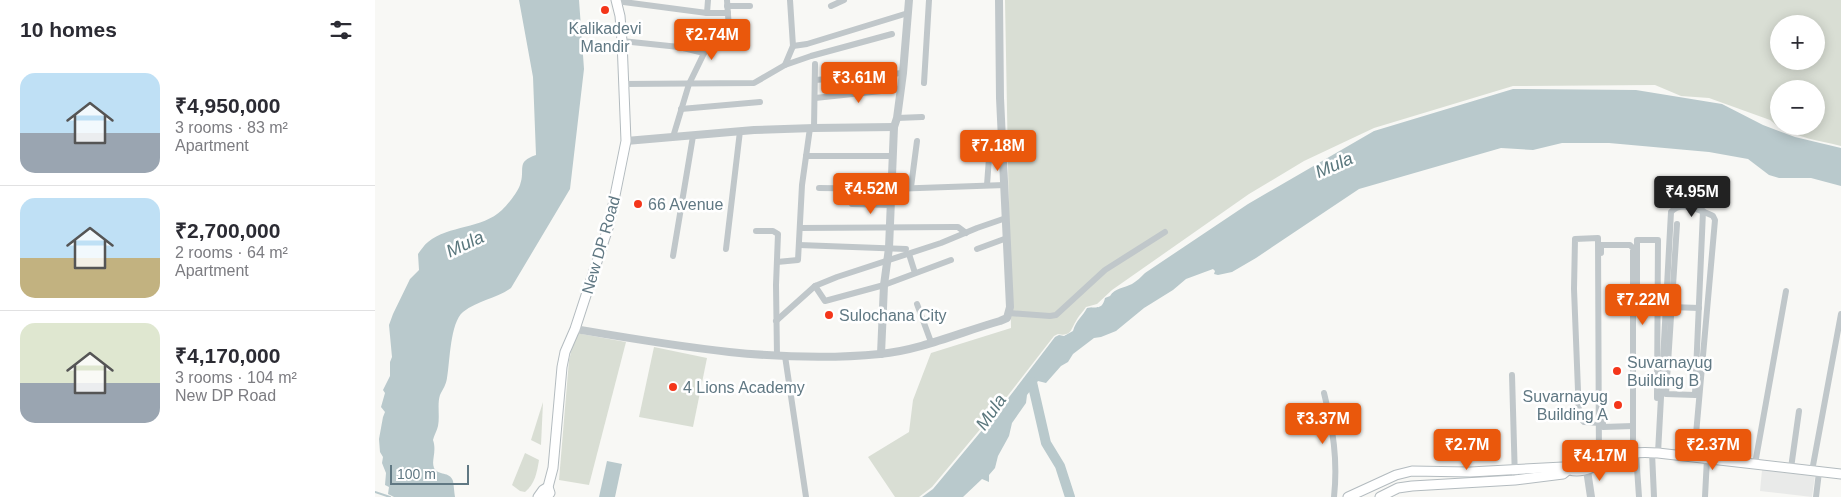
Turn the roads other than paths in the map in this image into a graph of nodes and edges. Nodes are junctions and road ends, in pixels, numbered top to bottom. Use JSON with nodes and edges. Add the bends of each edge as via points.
{"nodes":[{"id":1,"x":708,"y":0,"type":"edge"},
{"id":2,"x":790,"y":0,"type":"edge"},
{"id":3,"x":844,"y":0,"type":"edge"},
{"id":4,"x":909,"y":0,"type":"edge"},
{"id":5,"x":929,"y":0,"type":"edge"},
{"id":6,"x":999,"y":0,"type":"edge"},
{"id":7,"x":616,"y":1,"type":"edge"},
{"id":8,"x":645,"y":3,"type":"edge"},
{"id":9,"x":750,"y":6,"type":"dead end"},
{"id":10,"x":831,"y":6,"type":"dead end"},
{"id":11,"x":728,"y":7,"type":"edge"},
{"id":12,"x":907,"y":13,"type":"junction"},
{"id":13,"x":707,"y":14,"type":"junction"},
{"id":14,"x":892,"y":34,"type":"dead end"},
{"id":15,"x":622,"y":41,"type":"junction"},
{"id":16,"x":793,"y":46,"type":"junction"},
{"id":17,"x":704,"y":53,"type":"junction"},
{"id":18,"x":815,"y":64,"type":"dead end"},
{"id":19,"x":785,"y":65,"type":"junction"},
{"id":20,"x":903,"y":73,"type":"junction"},
{"id":21,"x":815,"y":80,"type":"junction"},
{"id":22,"x":924,"y":83,"type":"dead end"},
{"id":23,"x":624,"y":84,"type":"junction"},
{"id":24,"x":689,"y":84,"type":"junction"},
{"id":25,"x":900,"y":89,"type":"junction"},
{"id":26,"x":815,"y":98,"type":"junction"},
{"id":27,"x":760,"y":102,"type":"dead end"},
{"id":28,"x":681,"y":109,"type":"junction"},
{"id":29,"x":922,"y":117,"type":"dead end"},
{"id":30,"x":897,"y":118,"type":"junction"},
{"id":31,"x":894,"y":127,"type":"junction"},
{"id":32,"x":812,"y":128,"type":"junction"},
{"id":33,"x":740,"y":132,"type":"junction"},
{"id":34,"x":693,"y":136,"type":"junction"},
{"id":35,"x":673,"y":137,"type":"junction"},
{"id":36,"x":626,"y":141,"type":"junction"},
{"id":37,"x":917,"y":141,"type":"dead end"},
{"id":38,"x":806,"y":156,"type":"junction"},
{"id":39,"x":893,"y":156,"type":"junction"},
{"id":40,"x":989,"y":158,"type":"dead end"},
{"id":41,"x":1005,"y":185,"type":"junction"},
{"id":42,"x":987,"y":186,"type":"junction"},
{"id":43,"x":819,"y":188,"type":"dead end"},
{"id":44,"x":911,"y":188,"type":"junction"},
{"id":45,"x":891,"y":189,"type":"junction"},
{"id":46,"x":852,"y":204,"type":"dead end"},
{"id":47,"x":890,"y":205,"type":"junction"},
{"id":48,"x":1703,"y":211,"type":"junction"},
{"id":49,"x":1006,"y":218,"type":"junction"},
{"id":50,"x":1677,"y":224,"type":"dead end"},
{"id":51,"x":890,"y":227,"type":"junction"},
{"id":52,"x":800,"y":228,"type":"junction"},
{"id":53,"x":756,"y":231,"type":"dead end"},
{"id":54,"x":1165,"y":232,"type":"dead end"},
{"id":55,"x":966,"y":233,"type":"junction"},
{"id":56,"x":1007,"y":238,"type":"junction"},
{"id":57,"x":799,"y":245,"type":"junction"},
{"id":58,"x":889,"y":248,"type":"junction"},
{"id":59,"x":726,"y":249,"type":"dead end"},
{"id":60,"x":977,"y":249,"type":"dead end"},
{"id":61,"x":908,"y":252,"type":"junction"},
{"id":62,"x":673,"y":256,"type":"dead end"},
{"id":63,"x":951,"y":260,"type":"dead end"},
{"id":64,"x":777,"y":262,"type":"junction"},
{"id":65,"x":887,"y":262,"type":"junction"},
{"id":66,"x":915,"y":273,"type":"junction"},
{"id":67,"x":884,"y":285,"type":"junction"},
{"id":68,"x":815,"y":286,"type":"junction"},
{"id":69,"x":1786,"y":291,"type":"dead end"},
{"id":70,"x":917,"y":304,"type":"dead end"},
{"id":71,"x":1671,"y":307,"type":"junction"},
{"id":72,"x":1699,"y":308,"type":"junction"},
{"id":73,"x":1009,"y":313,"type":"junction"},
{"id":74,"x":1841,"y":314,"type":"edge"},
{"id":75,"x":776,"y":322,"type":"junction"},
{"id":76,"x":575,"y":329,"type":"junction"},
{"id":77,"x":931,"y":342,"type":"junction"},
{"id":78,"x":881,"y":354,"type":"junction"},
{"id":79,"x":781,"y":356,"type":"junction"},
{"id":80,"x":1512,"y":375,"type":"dead end"},
{"id":81,"x":1324,"y":393,"type":"dead end"},
{"id":82,"x":1799,"y":412,"type":"dead end"},
{"id":83,"x":1599,"y":423,"type":"junction"},
{"id":84,"x":1633,"y":426,"type":"junction"},
{"id":85,"x":1634,"y":453,"type":"junction"},
{"id":86,"x":1656,"y":453,"type":"junction"},
{"id":87,"x":1695,"y":457,"type":"junction"},
{"id":88,"x":1707,"y":458,"type":"junction"},
{"id":89,"x":1755,"y":464,"type":"junction"},
{"id":90,"x":1599,"y":466,"type":"junction"},
{"id":91,"x":1791,"y":468,"type":"junction"},
{"id":92,"x":1514,"y":469,"type":"junction"},
{"id":93,"x":1568,"y":470,"type":"junction"},
{"id":94,"x":1587,"y":470,"type":"junction"},
{"id":95,"x":1815,"y":471,"type":"junction"},
{"id":96,"x":1841,"y":474,"type":"edge"},
{"id":97,"x":1515,"y":480,"type":"junction"},
{"id":98,"x":1372,"y":486,"type":"junction"},
{"id":99,"x":548,"y":487,"type":"junction"},
{"id":100,"x":538,"y":497,"type":"edge"},
{"id":101,"x":547,"y":497,"type":"edge"},
{"id":102,"x":806,"y":497,"type":"edge"},
{"id":103,"x":1334,"y":497,"type":"edge"},
{"id":104,"x":1348,"y":497,"type":"edge"},
{"id":105,"x":1379,"y":497,"type":"edge"},
{"id":106,"x":1591,"y":497,"type":"edge"},
{"id":107,"x":1639,"y":497,"type":"edge"},
{"id":108,"x":1653,"y":497,"type":"edge"},
{"id":109,"x":1705,"y":497,"type":"edge"},
{"id":110,"x":1816,"y":497,"type":"edge"}],
"edges":[{"from":1,"to":13,"type":"street"},
{"from":2,"to":16,"type":"street"},
{"from":3,"to":10,"type":"street"},
{"from":4,"to":12,"type":"street"},
{"from":5,"to":22,"type":"street"},
{"from":6,"to":41,"type":"street"},
{"from":7,"to":8,"type":"street"},
{"from":7,"to":15,"type":"main road","name":"New DP Road"},
{"from":8,"to":13,"type":"street"},
{"from":9,"to":11,"type":"street"},
{"from":11,"to":13,"type":"street"},
{"from":11,"to":17,"type":"street","via":[[729,30],[709,41]]},
{"from":12,"to":16,"type":"street"},
{"from":12,"to":20,"type":"street"},
{"from":14,"to":19,"type":"street"},
{"from":15,"to":17,"type":"street"},
{"from":15,"to":23,"type":"main road","name":"New DP Road"},
{"from":16,"to":19,"type":"street"},
{"from":17,"to":24,"type":"street"},
{"from":18,"to":21,"type":"street"},
{"from":19,"to":24,"type":"street","via":[[754,83]]},
{"from":20,"to":21,"type":"street"},
{"from":20,"to":25,"type":"street"},
{"from":21,"to":26,"type":"street"},
{"from":23,"to":24,"type":"street"},
{"from":23,"to":36,"type":"main road","name":"New DP Road"},
{"from":24,"to":28,"type":"street"},
{"from":25,"to":26,"type":"street"},
{"from":25,"to":30,"type":"street"},
{"from":26,"to":32,"type":"street"},
{"from":27,"to":28,"type":"street"},
{"from":28,"to":35,"type":"street"},
{"from":29,"to":30,"type":"street"},
{"from":30,"to":31,"type":"street"},
{"from":31,"to":32,"type":"street"},
{"from":31,"to":39,"type":"street"},
{"from":32,"to":33,"type":"street"},
{"from":32,"to":38,"type":"street"},
{"from":33,"to":34,"type":"street"},
{"from":33,"to":59,"type":"street"},
{"from":34,"to":35,"type":"street"},
{"from":34,"to":62,"type":"street"},
{"from":35,"to":36,"type":"street","via":[[659,141]]},
{"from":36,"to":76,"type":"main road","name":"New DP Road","via":[[609,226]]},
{"from":37,"to":44,"type":"street"},
{"from":38,"to":39,"type":"street"},
{"from":38,"to":52,"type":"street"},
{"from":39,"to":45,"type":"street"},
{"from":40,"to":42,"type":"street"},
{"from":41,"to":42,"type":"street"},
{"from":41,"to":49,"type":"street"},
{"from":42,"to":44,"type":"street"},
{"from":43,"to":45,"type":"street"},
{"from":44,"to":45,"type":"street"},
{"from":45,"to":47,"type":"street"},
{"from":46,"to":47,"type":"street"},
{"from":47,"to":51,"type":"street"},
{"from":48,"to":72,"type":"street"},
{"from":48,"to":86,"type":"street","via":[[1690,207],[1675,208],[1671,212]]},
{"from":48,"to":87,"type":"street","via":[[1715,220]]},
{"from":49,"to":55,"type":"street"},
{"from":49,"to":56,"type":"street"},
{"from":50,"to":71,"type":"street"},
{"from":51,"to":52,"type":"street"},
{"from":51,"to":55,"type":"street","via":[[954,227]]},
{"from":51,"to":58,"type":"street"},
{"from":52,"to":57,"type":"street"},
{"from":53,"to":64,"type":"street","via":[[777,233]]},
{"from":54,"to":73,"type":"street","via":[[1105,270],[1056,315]]},
{"from":55,"to":61,"type":"street"},
{"from":56,"to":60,"type":"street"},
{"from":56,"to":73,"type":"street"},
{"from":57,"to":58,"type":"street"},
{"from":57,"to":64,"type":"street","via":[[798,260]]},
{"from":58,"to":61,"type":"street"},
{"from":58,"to":65,"type":"street"},
{"from":61,"to":65,"type":"street"},
{"from":61,"to":66,"type":"street"},
{"from":63,"to":66,"type":"street"},
{"from":64,"to":75,"type":"street"},
{"from":65,"to":67,"type":"street"},
{"from":65,"to":68,"type":"street"},
{"from":66,"to":67,"type":"street"},
{"from":67,"to":68,"type":"street","via":[[825,301]]},
{"from":67,"to":78,"type":"street"},
{"from":68,"to":75,"type":"street"},
{"from":69,"to":89,"type":"street"},
{"from":70,"to":77,"type":"street"},
{"from":71,"to":72,"type":"street"},
{"from":71,"to":72,"type":"street","via":[[1666,394],[1695,395]]},
{"from":73,"to":77,"type":"street","via":[[1000,321]]},
{"from":74,"to":95,"type":"street"},
{"from":75,"to":79,"type":"street"},
{"from":76,"to":79,"type":"street"},
{"from":76,"to":99,"type":"main road","name":"New DP Road","via":[[562,367],[553,468]]},
{"from":77,"to":78,"type":"street"},
{"from":78,"to":79,"type":"street"},
{"from":79,"to":102,"type":"street"},
{"from":80,"to":92,"type":"street"},
{"from":81,"to":103,"type":"street","via":[[1337,471]]},
{"from":82,"to":91,"type":"street"},
{"from":83,"to":83,"type":"street","via":[[1597,238],[1575,239],[1579,416],[1584,422]]},
{"from":83,"to":90,"type":"street"},
{"from":84,"to":84,"type":"street","via":[[1633,248],[1630,245],[1601,245],[1603,427]]},
{"from":84,"to":85,"type":"street"},
{"from":85,"to":86,"type":"main road"},
{"from":85,"to":86,"type":"street","via":[[1637,240],[1658,240]]},
{"from":85,"to":90,"type":"main road"},
{"from":85,"to":107,"type":"street"},
{"from":86,"to":87,"type":"main road"},
{"from":86,"to":108,"type":"street"},
{"from":87,"to":88,"type":"main road"},
{"from":88,"to":89,"type":"main road"},
{"from":88,"to":109,"type":"street"},
{"from":89,"to":91,"type":"main road"},
{"from":90,"to":94,"type":"main road"},
{"from":91,"to":95,"type":"main road"},
{"from":92,"to":93,"type":"main road","via":[[1563,467]]},
{"from":92,"to":97,"type":"street"},
{"from":92,"to":98,"type":"main road","via":[[1412,471]]},
{"from":93,"to":94,"type":"main road"},
{"from":93,"to":97,"type":"main road","via":[[1563,474]]},
{"from":94,"to":106,"type":"street"},
{"from":95,"to":96,"type":"main road"},
{"from":95,"to":110,"type":"street"},
{"from":97,"to":105,"type":"main road","via":[[1412,486],[1398,488]]},
{"from":98,"to":104,"type":"main road"},
{"from":98,"to":105,"type":"street"},
{"from":99,"to":100,"type":"main road"},
{"from":99,"to":101,"type":"main road","name":"New DP Road","via":[[550,493]]}]}
